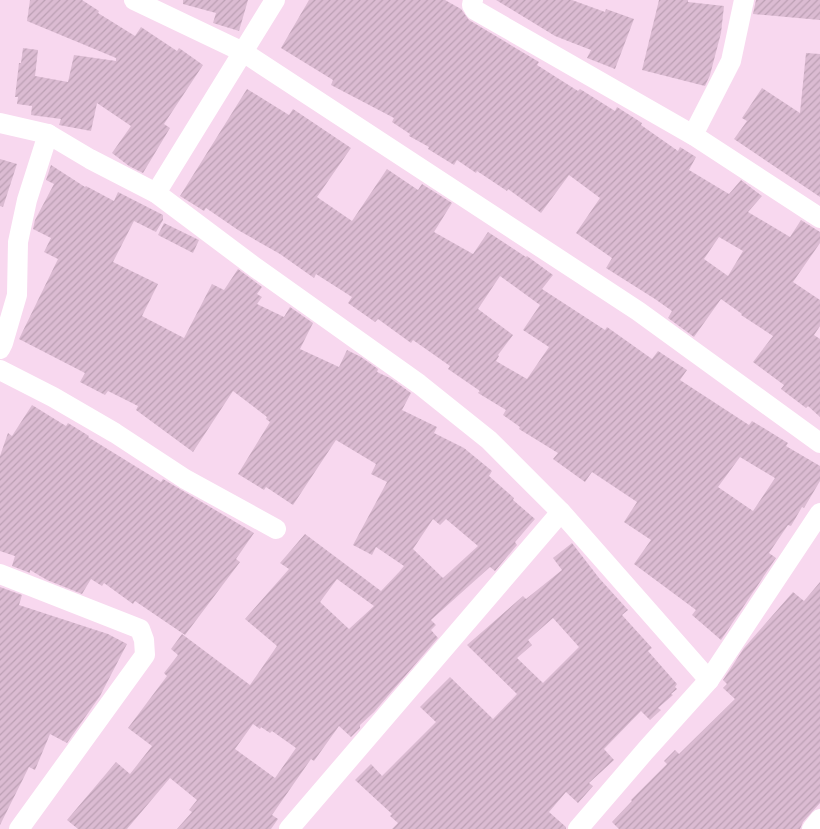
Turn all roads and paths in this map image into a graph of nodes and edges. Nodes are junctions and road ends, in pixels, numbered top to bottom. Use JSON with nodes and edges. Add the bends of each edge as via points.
{"nodes":[{"id":1,"x":134,"y":0,"type":"edge"},
{"id":2,"x":275,"y":0,"type":"edge"},
{"id":3,"x":473,"y":0,"type":"edge"},
{"id":4,"x":744,"y":0,"type":"edge"},
{"id":5,"x":243,"y":52,"type":"junction"},
{"id":6,"x":0,"y":123,"type":"edge"},
{"id":7,"x":48,"y":134,"type":"junction"},
{"id":8,"x":693,"y":135,"type":"junction"},
{"id":9,"x":156,"y":193,"type":"junction"},
{"id":10,"x":820,"y":218,"type":"edge"},
{"id":11,"x":0,"y":349,"type":"edge"},
{"id":12,"x":0,"y":370,"type":"edge"},
{"id":13,"x":820,"y":443,"type":"edge"},
{"id":14,"x":561,"y":512,"type":"junction"},
{"id":15,"x":820,"y":513,"type":"edge"},
{"id":16,"x":276,"y":529,"type":"dead end"},
{"id":17,"x":0,"y":574,"type":"edge"},
{"id":18,"x":709,"y":680,"type":"junction"},
{"id":19,"x":820,"y":819,"type":"edge"},
{"id":20,"x":19,"y":829,"type":"edge"},
{"id":21,"x":289,"y":829,"type":"edge"},
{"id":22,"x":578,"y":829,"type":"edge"},
{"id":23,"x":812,"y":829,"type":"edge"}],
"edges":[{"from":1,"to":5,"type":"street"},
{"from":2,"to":5,"type":"street"},
{"from":3,"to":8,"type":"street","via":[[475,10]]},
{"from":4,"to":8,"type":"street","via":[[731,62]]},
{"from":5,"to":9,"type":"street"},
{"from":5,"to":13,"type":"street","via":[[638,311]]},
{"from":6,"to":7,"type":"street"},
{"from":7,"to":9,"type":"street"},
{"from":7,"to":11,"type":"street","via":[[26,200],[18,242],[17,295]]},
{"from":8,"to":10,"type":"street"},
{"from":9,"to":14,"type":"street","via":[[419,384],[489,440]]},
{"from":12,"to":16,"type":"street","via":[[53,397],[185,479]]},
{"from":14,"to":18,"type":"street"},
{"from":14,"to":21,"type":"street"},
{"from":15,"to":18,"type":"street"},
{"from":17,"to":20,"type":"street","via":[[140,629],[144,640],[144,655]]},
{"from":18,"to":22,"type":"street"},
{"from":19,"to":23,"type":"street"}]}
